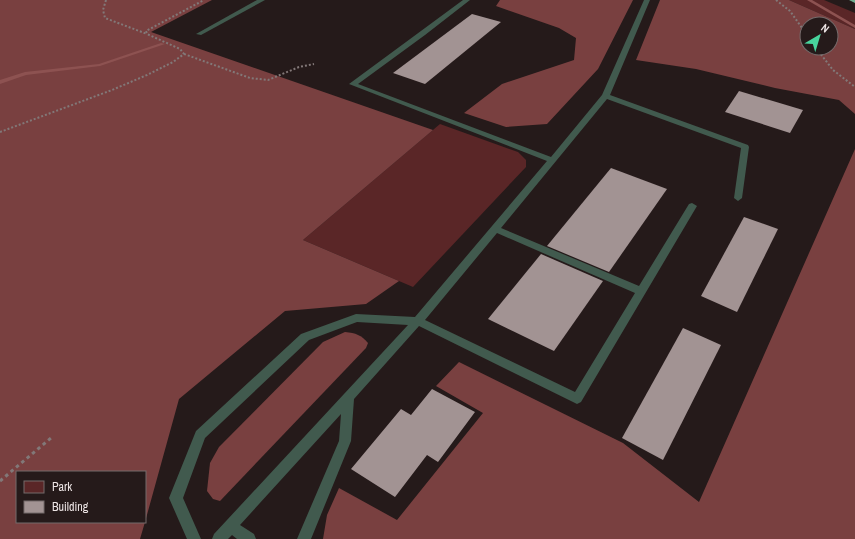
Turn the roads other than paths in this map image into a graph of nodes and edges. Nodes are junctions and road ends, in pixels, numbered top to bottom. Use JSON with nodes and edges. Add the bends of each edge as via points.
{"nodes":[{"id":1,"x":262,"y":0,"type":"edge"},
{"id":2,"x":465,"y":0,"type":"edge"},
{"id":3,"x":647,"y":0,"type":"edge"},
{"id":4,"x":199,"y":34,"type":"dead end"},
{"id":5,"x":606,"y":96,"type":"junction"},
{"id":6,"x":552,"y":160,"type":"junction"},
{"id":7,"x":738,"y":198,"type":"dead end"},
{"id":8,"x":692,"y":206,"type":"dead end"},
{"id":9,"x":495,"y":229,"type":"junction"},
{"id":10,"x":642,"y":292,"type":"junction"},
{"id":11,"x":418,"y":321,"type":"junction"},
{"id":12,"x":348,"y":398,"type":"junction"},
{"id":13,"x":231,"y":527,"type":"junction"},
{"id":14,"x":194,"y":539,"type":"edge"},
{"id":15,"x":220,"y":539,"type":"edge"},
{"id":16,"x":249,"y":539,"type":"edge"},
{"id":17,"x":304,"y":539,"type":"edge"}],
"edges":[{"from":1,"to":4,"type":"lane"},
{"from":2,"to":6,"type":"lane","via":[[353,84]]},
{"from":3,"to":5,"type":"lane"},
{"from":5,"to":6,"type":"lane"},
{"from":5,"to":7,"type":"lane","via":[[745,147]]},
{"from":6,"to":9,"type":"lane"},
{"from":8,"to":10,"type":"lane"},
{"from":9,"to":10,"type":"lane"},
{"from":9,"to":11,"type":"lane"},
{"from":10,"to":11,"type":"lane","via":[[577,399]]},
{"from":11,"to":12,"type":"lane"},
{"from":11,"to":14,"type":"lane","via":[[356,318],[305,337],[200,435],[176,498]]},
{"from":12,"to":13,"type":"lane"},
{"from":12,"to":17,"type":"lane","via":[[345,441]]},
{"from":13,"to":15,"type":"lane"},
{"from":13,"to":16,"type":"lane"}]}
